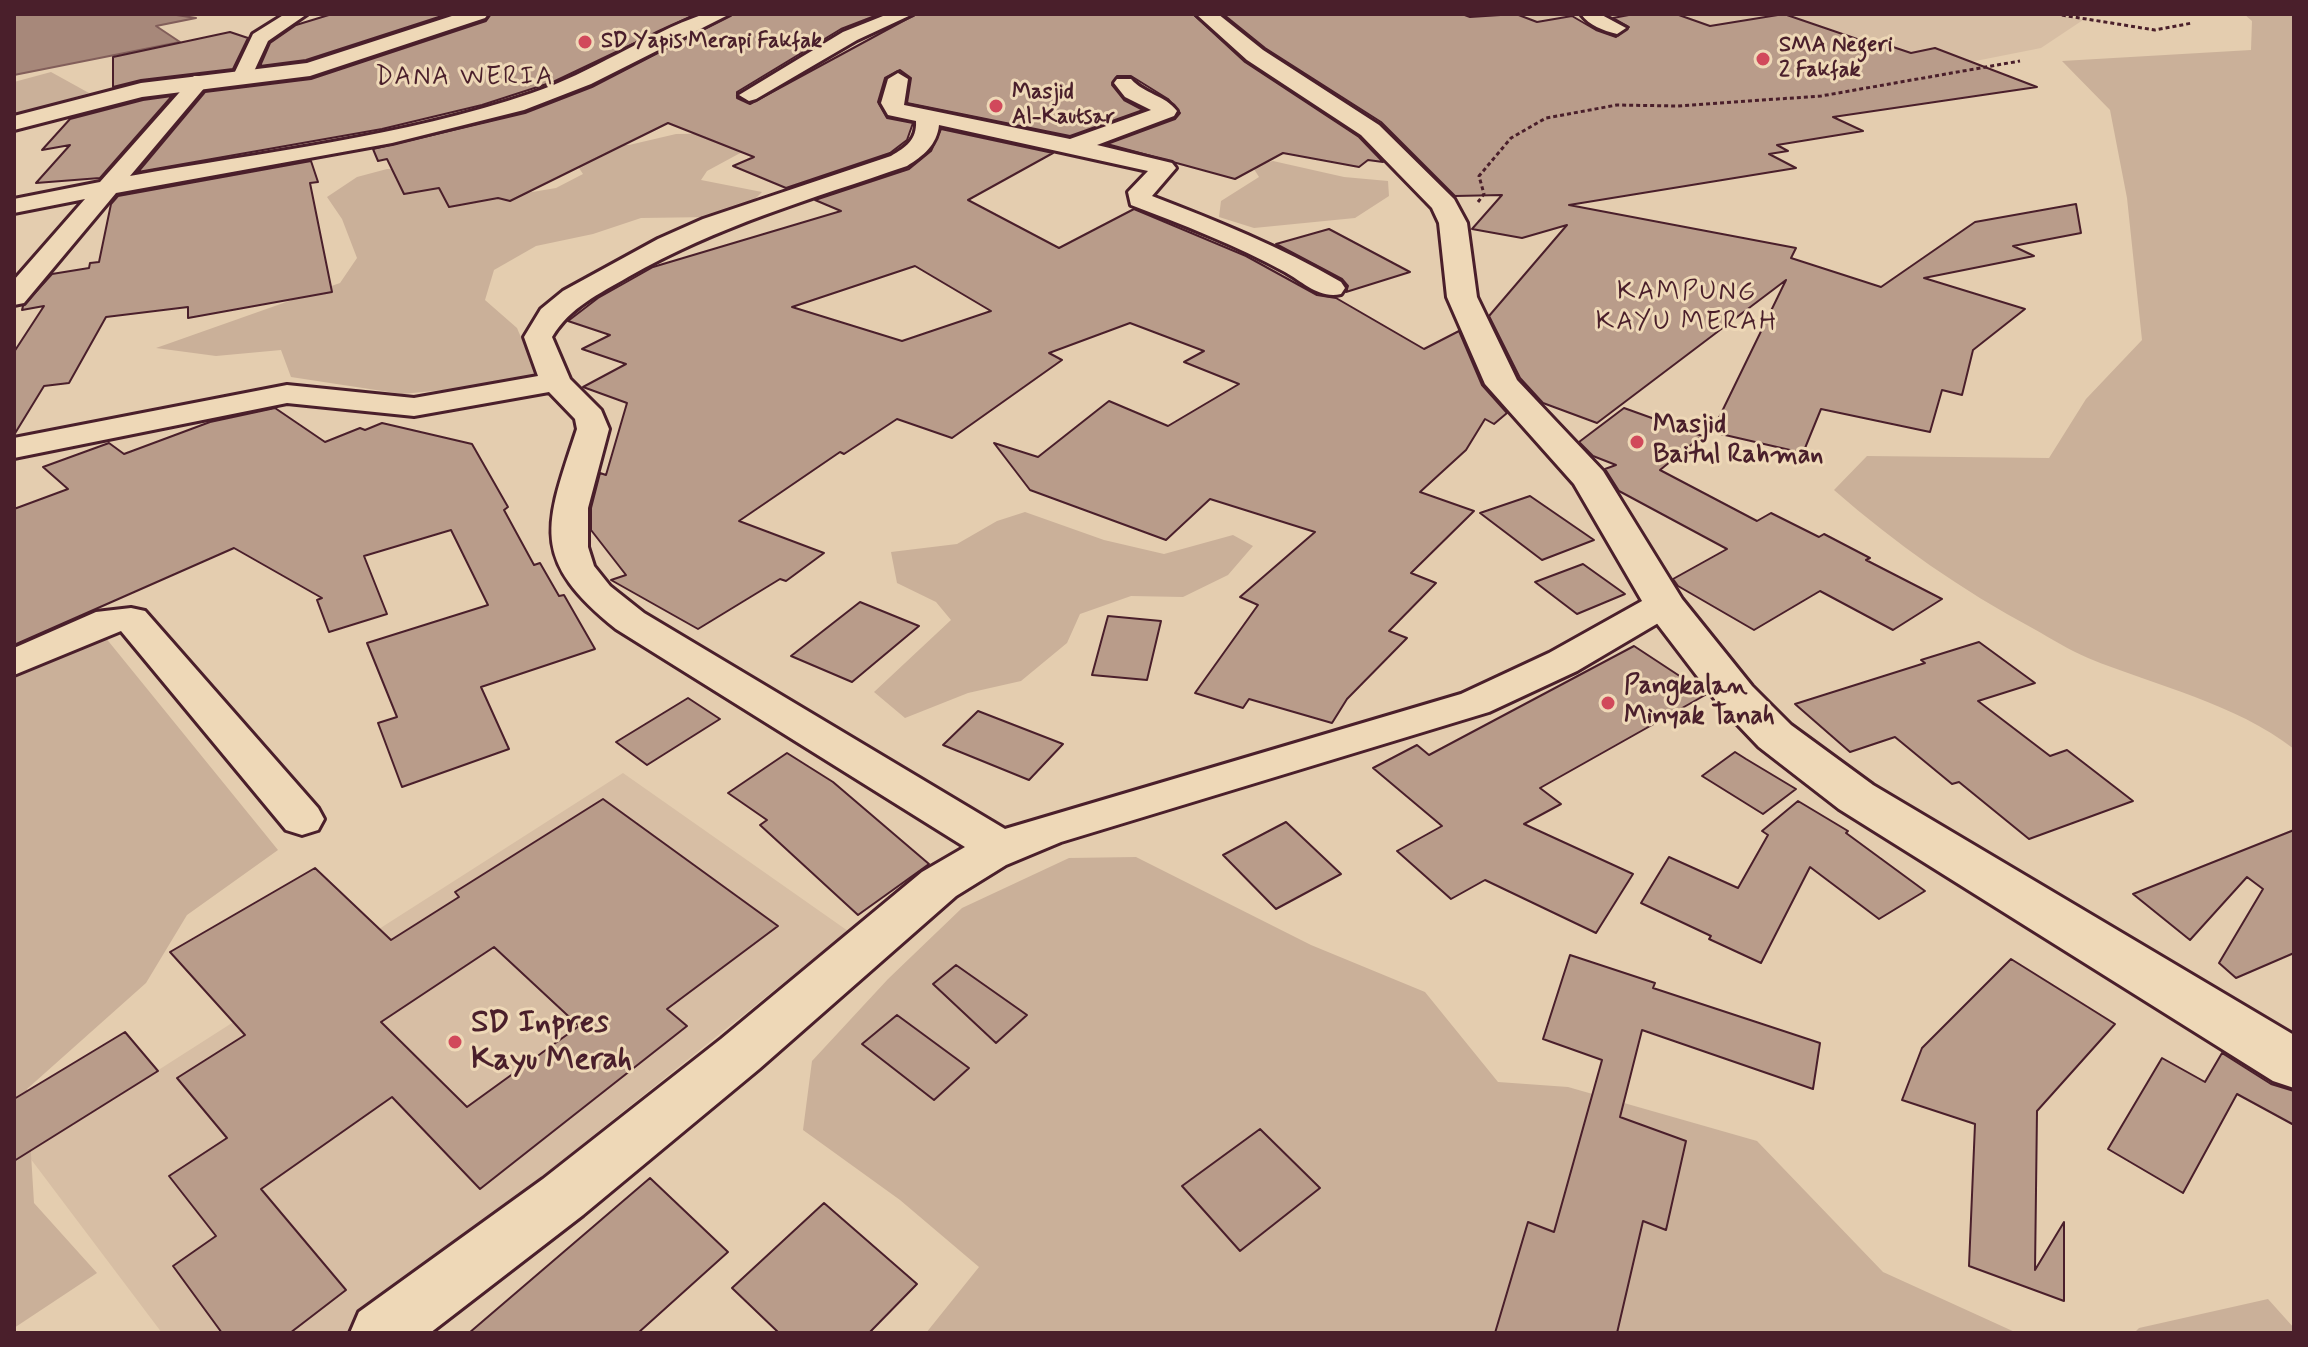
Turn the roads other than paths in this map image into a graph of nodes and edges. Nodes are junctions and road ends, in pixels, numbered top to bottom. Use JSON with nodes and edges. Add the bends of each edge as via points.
{"nodes":[{"id":1,"x":298,"y":14,"type":"edge"},
{"id":2,"x":478,"y":14,"type":"edge"},
{"id":3,"x":721,"y":14,"type":"edge"},
{"id":4,"x":904,"y":14,"type":"edge"},
{"id":5,"x":1206,"y":14,"type":"edge"},
{"id":6,"x":1590,"y":14,"type":"edge"},
{"id":7,"x":1617,"y":28,"type":"dead end"},
{"id":8,"x":243,"y":76,"type":"junction"},
{"id":9,"x":898,"y":79,"type":"dead end"},
{"id":10,"x":201,"y":80,"type":"junction"},
{"id":11,"x":1124,"y":83,"type":"dead end"},
{"id":12,"x":749,"y":95,"type":"dead end"},
{"id":13,"x":927,"y":118,"type":"junction"},
{"id":14,"x":14,"y":123,"type":"edge"},
{"id":15,"x":1072,"y":146,"type":"junction"},
{"id":16,"x":108,"y":185,"type":"junction"},
{"id":17,"x":14,"y":206,"type":"edge"},
{"id":18,"x":1331,"y":288,"type":"dead end"},
{"id":19,"x":14,"y":297,"type":"edge"},
{"id":20,"x":556,"y":382,"type":"junction"},
{"id":21,"x":14,"y":448,"type":"edge"},
{"id":22,"x":1664,"y":604,"type":"junction"},
{"id":23,"x":14,"y":663,"type":"edge"},
{"id":24,"x":302,"y":819,"type":"dead end"},
{"id":25,"x":1000,"y":847,"type":"junction"},
{"id":26,"x":2294,"y":1064,"type":"edge"},
{"id":27,"x":381,"y":1333,"type":"edge"}],
"edges":[{"from":1,"to":8,"type":"street","via":[[260,38]]},
{"from":2,"to":8,"type":"main road","via":[[337,62]]},
{"from":3,"to":16,"type":"street","via":[[678,30],[583,81],[478,116],[368,141]]},
{"from":4,"to":12,"type":"street","via":[[850,36]]},
{"from":5,"to":22,"type":"main road","via":[[1255,55],[1370,130],[1444,205],[1453,223],[1462,297],[1502,384],[1590,479]]},
{"from":6,"to":7,"type":"street"},
{"from":8,"to":10,"type":"main road"},
{"from":9,"to":13,"type":"street","via":[[893,108]]},
{"from":10,"to":14,"type":"main road"},
{"from":10,"to":16,"type":"street"},
{"from":11,"to":15,"type":"street","via":[[1166,111]]},
{"from":13,"to":15,"type":"street"},
{"from":13,"to":20,"type":"street","via":[[927,137],[899,161],[693,231],[573,297],[551,315],[538,337]]},
{"from":15,"to":18,"type":"street","via":[[1164,168],[1140,192],[1140,200],[1211,227]]},
{"from":16,"to":17,"type":"street"},
{"from":16,"to":19,"type":"street"},
{"from":20,"to":21,"type":"street","via":[[414,407],[287,394]]},
{"from":20,"to":25,"type":"street","via":[[590,417],[593,429],[567,534],[572,558],[588,585],[630,621]]},
{"from":22,"to":25,"type":"street","via":[[1563,662],[1475,703]]},
{"from":22,"to":26,"type":"main road","via":[[1736,696],[1775,736],[1856,797]]},
{"from":23,"to":24,"type":"street","via":[[110,620],[131,619]]},
{"from":25,"to":27,"type":"street","via":[[939,884],[563,1197]]}]}
